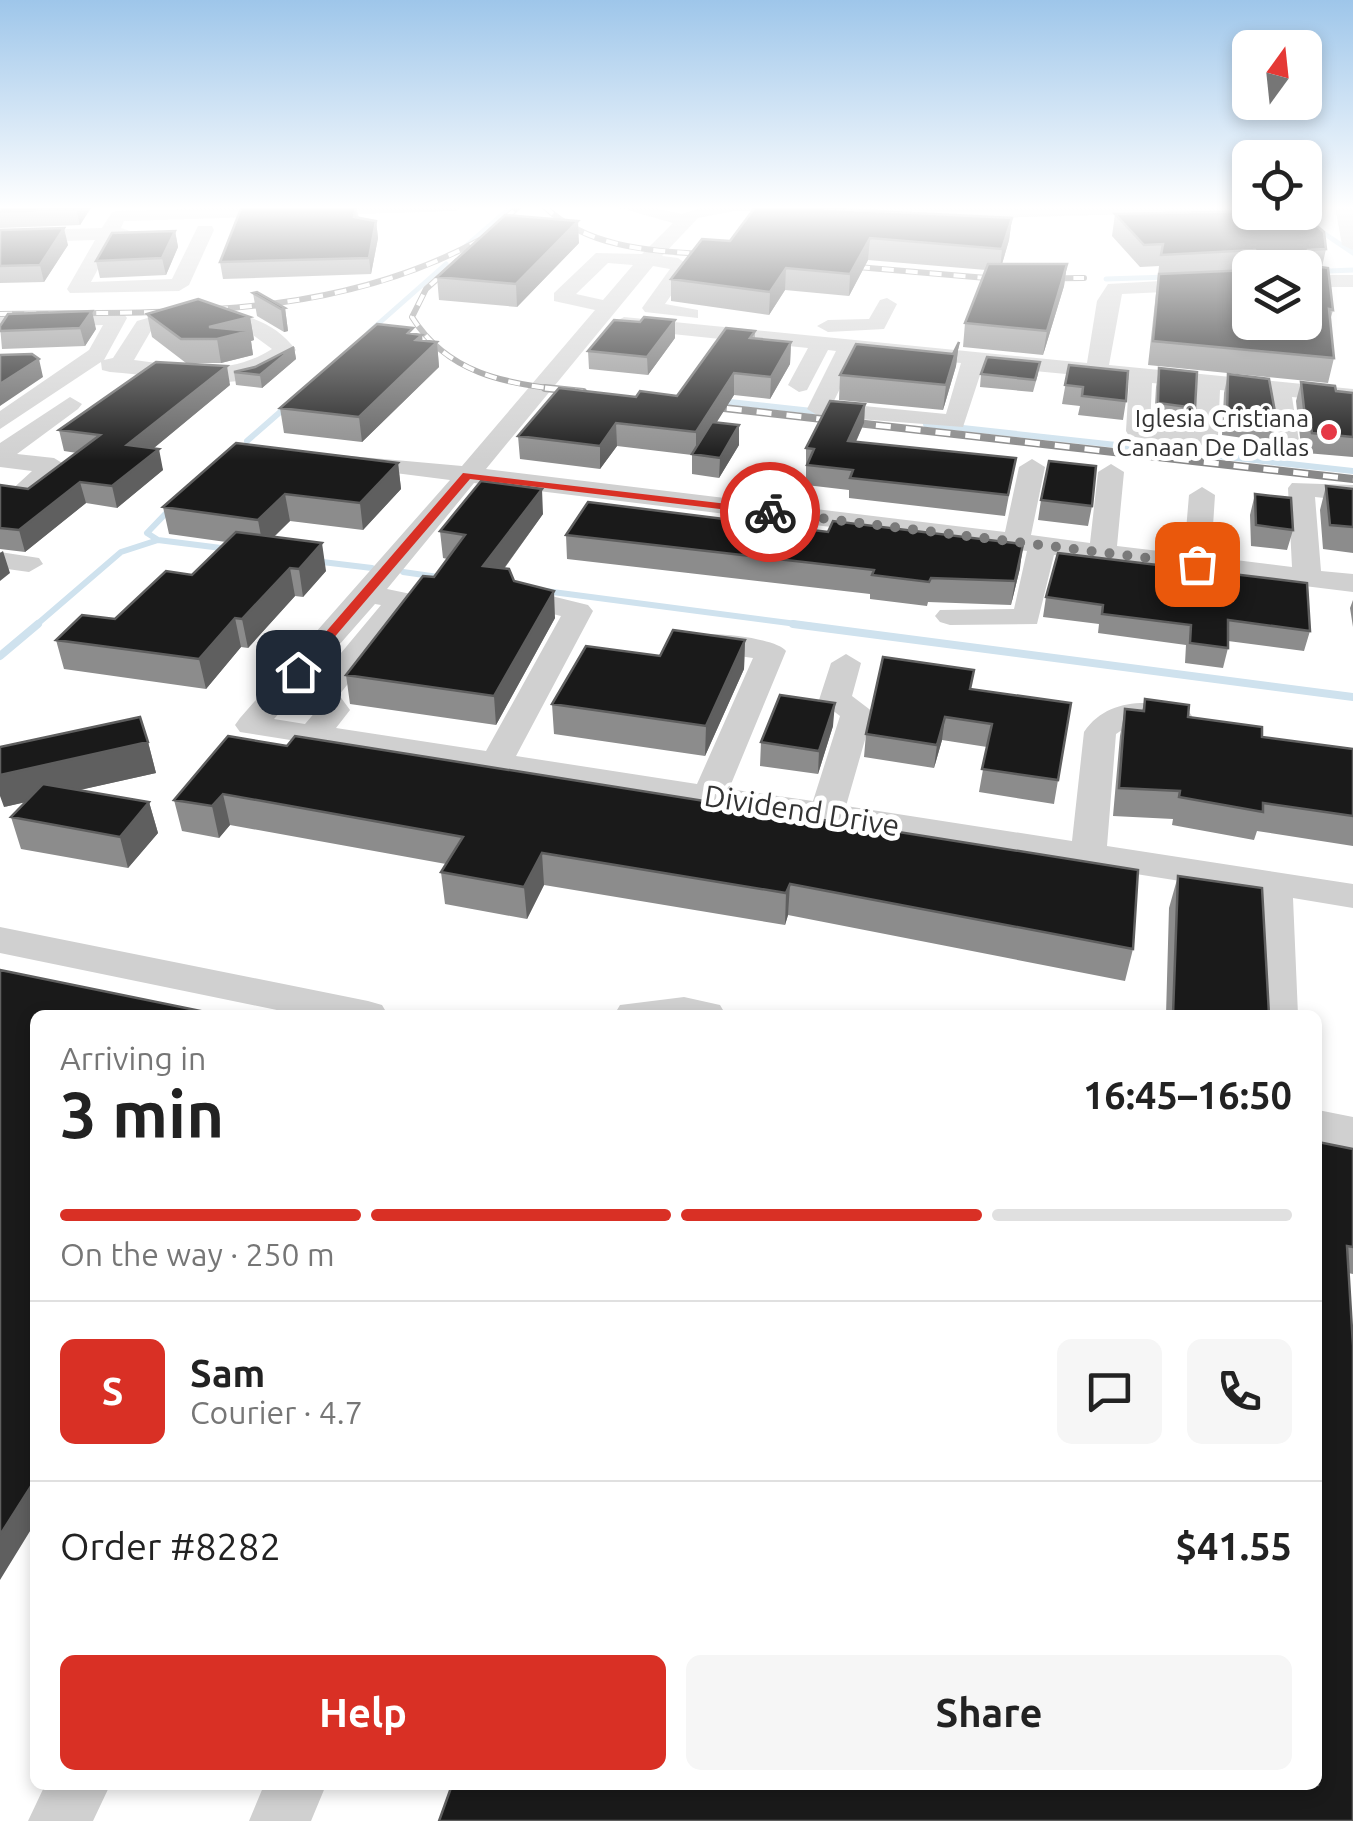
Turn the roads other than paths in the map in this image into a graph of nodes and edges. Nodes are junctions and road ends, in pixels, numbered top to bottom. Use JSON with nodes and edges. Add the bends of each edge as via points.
{"nodes":[{"id":1,"x":567,"y":291,"type":"edge"},
{"id":2,"x":622,"y":291,"type":"edge"},
{"id":3,"x":664,"y":291,"type":"edge"},
{"id":4,"x":1113,"y":291,"type":"edge"},
{"id":5,"x":887,"y":304,"type":"dead end"},
{"id":6,"x":603,"y":314,"type":"junction"},
{"id":7,"x":214,"y":317,"type":"edge"},
{"id":8,"x":0,"y":322,"type":"edge"},
{"id":9,"x":151,"y":322,"type":"edge"},
{"id":10,"x":813,"y":337,"type":"junction"},
{"id":11,"x":847,"y":352,"type":"junction"},
{"id":12,"x":52,"y":361,"type":"dead end"},
{"id":13,"x":107,"y":363,"type":"junction"},
{"id":14,"x":972,"y":364,"type":"junction"},
{"id":15,"x":1097,"y":370,"type":"junction"},
{"id":16,"x":1140,"y":374,"type":"junction"},
{"id":17,"x":799,"y":384,"type":"dead end"},
{"id":18,"x":1215,"y":387,"type":"junction"},
{"id":19,"x":1279,"y":394,"type":"junction"},
{"id":20,"x":1353,"y":396,"type":"edge"},
{"id":21,"x":0,"y":422,"type":"edge"},
{"id":22,"x":11,"y":437,"type":"edge"},
{"id":23,"x":1287,"y":441,"type":"dead end"},
{"id":24,"x":312,"y":456,"type":"edge"},
{"id":25,"x":0,"y":458,"type":"edge"},
{"id":26,"x":1032,"y":466,"type":"dead end"},
{"id":27,"x":1112,"y":472,"type":"dead end"},
{"id":28,"x":467,"y":475,"type":"junction"},
{"id":29,"x":1353,"y":493,"type":"edge"},
{"id":30,"x":20,"y":494,"type":"edge"},
{"id":31,"x":1202,"y":495,"type":"dead end"},
{"id":32,"x":1029,"y":544,"type":"junction"},
{"id":33,"x":1103,"y":552,"type":"junction"},
{"id":34,"x":0,"y":560,"type":"edge"},
{"id":35,"x":29,"y":564,"type":"dead end"},
{"id":36,"x":1197,"y":564,"type":"junction"},
{"id":37,"x":1307,"y":577,"type":"junction"},
{"id":38,"x":1353,"y":583,"type":"edge"},
{"id":39,"x":368,"y":594,"type":"junction"},
{"id":40,"x":527,"y":599,"type":"edge"},
{"id":41,"x":950,"y":616,"type":"dead end"},
{"id":42,"x":691,"y":641,"type":"edge"},
{"id":43,"x":586,"y":651,"type":"edge"},
{"id":44,"x":846,"y":662,"type":"dead end"},
{"id":45,"x":1210,"y":722,"type":"edge"},
{"id":46,"x":314,"y":734,"type":"junction"},
{"id":47,"x":510,"y":765,"type":"junction"},
{"id":48,"x":709,"y":796,"type":"junction"},
{"id":49,"x":826,"y":814,"type":"junction"},
{"id":50,"x":1088,"y":855,"type":"junction"},
{"id":51,"x":1274,"y":884,"type":"junction"},
{"id":52,"x":1353,"y":896,"type":"edge"},
{"id":53,"x":0,"y":940,"type":"edge"},
{"id":54,"x":343,"y":1010,"type":"edge"},
{"id":55,"x":1278,"y":1010,"type":"edge"},
{"id":56,"x":1322,"y":1127,"type":"edge"},
{"id":57,"x":1353,"y":1132,"type":"edge"},
{"id":58,"x":76,"y":1790,"type":"edge"},
{"id":59,"x":293,"y":1790,"type":"edge"},
{"id":60,"x":59,"y":1821,"type":"edge"},
{"id":61,"x":280,"y":1821,"type":"edge"}],
"edges":[{"from":1,"to":6,"type":"street","via":[[563,301]]},
{"from":2,"to":6,"type":"street"},
{"from":3,"to":10,"type":"street","via":[[652,308]]},
{"from":4,"to":15,"type":"street"},
{"from":5,"to":10,"type":"street","via":[[877,324]]},
{"from":6,"to":10,"type":"street"},
{"from":6,"to":28,"type":"street"},
{"from":7,"to":13,"type":"street","via":[[239,318],[285,350],[234,378]]},
{"from":8,"to":13,"type":"street","via":[[117,318]]},
{"from":9,"to":13,"type":"street","via":[[131,354]]},
{"from":10,"to":11,"type":"street"},
{"from":10,"to":17,"type":"street"},
{"from":11,"to":14,"type":"street"},
{"from":11,"to":14,"type":"street","via":[[820,408],[955,422]]},
{"from":12,"to":13,"type":"street"},
{"from":13,"to":21,"type":"street"},
{"from":13,"to":22,"type":"street","via":[[113,372]]},
{"from":14,"to":15,"type":"street"},
{"from":15,"to":16,"type":"street"},
{"from":16,"to":18,"type":"street"},
{"from":16,"to":18,"type":"street","via":[[1138,430],[1155,435],[1206,436]]},
{"from":18,"to":19,"type":"street"},
{"from":19,"to":20,"type":"street"},
{"from":19,"to":23,"type":"street"},
{"from":22,"to":25,"type":"street"},
{"from":24,"to":28,"type":"street"},
{"from":25,"to":30,"type":"street","via":[[54,466]]},
{"from":26,"to":32,"type":"street"},
{"from":27,"to":33,"type":"street"},
{"from":28,"to":32,"type":"street","via":[[601,491],[595,511],[810,539],[820,536],[827,519]]},
{"from":28,"to":39,"type":"street"},
{"from":29,"to":37,"type":"street","via":[[1301,488]]},
{"from":31,"to":36,"type":"street"},
{"from":32,"to":33,"type":"street"},
{"from":32,"to":41,"type":"street","via":[[1028,618]]},
{"from":33,"to":36,"type":"street"},
{"from":34,"to":35,"type":"street"},
{"from":36,"to":37,"type":"street"},
{"from":37,"to":38,"type":"street"},
{"from":39,"to":46,"type":"street","via":[[401,600],[322,695],[334,710]]},
{"from":39,"to":46,"type":"street","name":"Dividend Drive","via":[[251,725]]},
{"from":40,"to":47,"type":"street","via":[[578,612]]},
{"from":42,"to":48,"type":"street","via":[[770,651]]},
{"from":43,"to":47,"type":"street"},
{"from":44,"to":49,"type":"street","via":[[835,700],[857,712]]},
{"from":45,"to":50,"type":"street","via":[[1131,710],[1109,720],[1100,732]]},
{"from":46,"to":47,"type":"street","name":"Dividend Drive"},
{"from":47,"to":48,"type":"street","name":"Dividend Drive"},
{"from":48,"to":49,"type":"street","name":"Dividend Drive"},
{"from":49,"to":50,"type":"street","name":"Dividend Drive"},
{"from":50,"to":51,"type":"street","name":"Dividend Drive"},
{"from":51,"to":52,"type":"street","name":"Dividend Drive"},
{"from":51,"to":55,"type":"street"},
{"from":53,"to":54,"type":"street"},
{"from":56,"to":57,"type":"street"},
{"from":58,"to":60,"type":"street"},
{"from":59,"to":61,"type":"street"}]}
